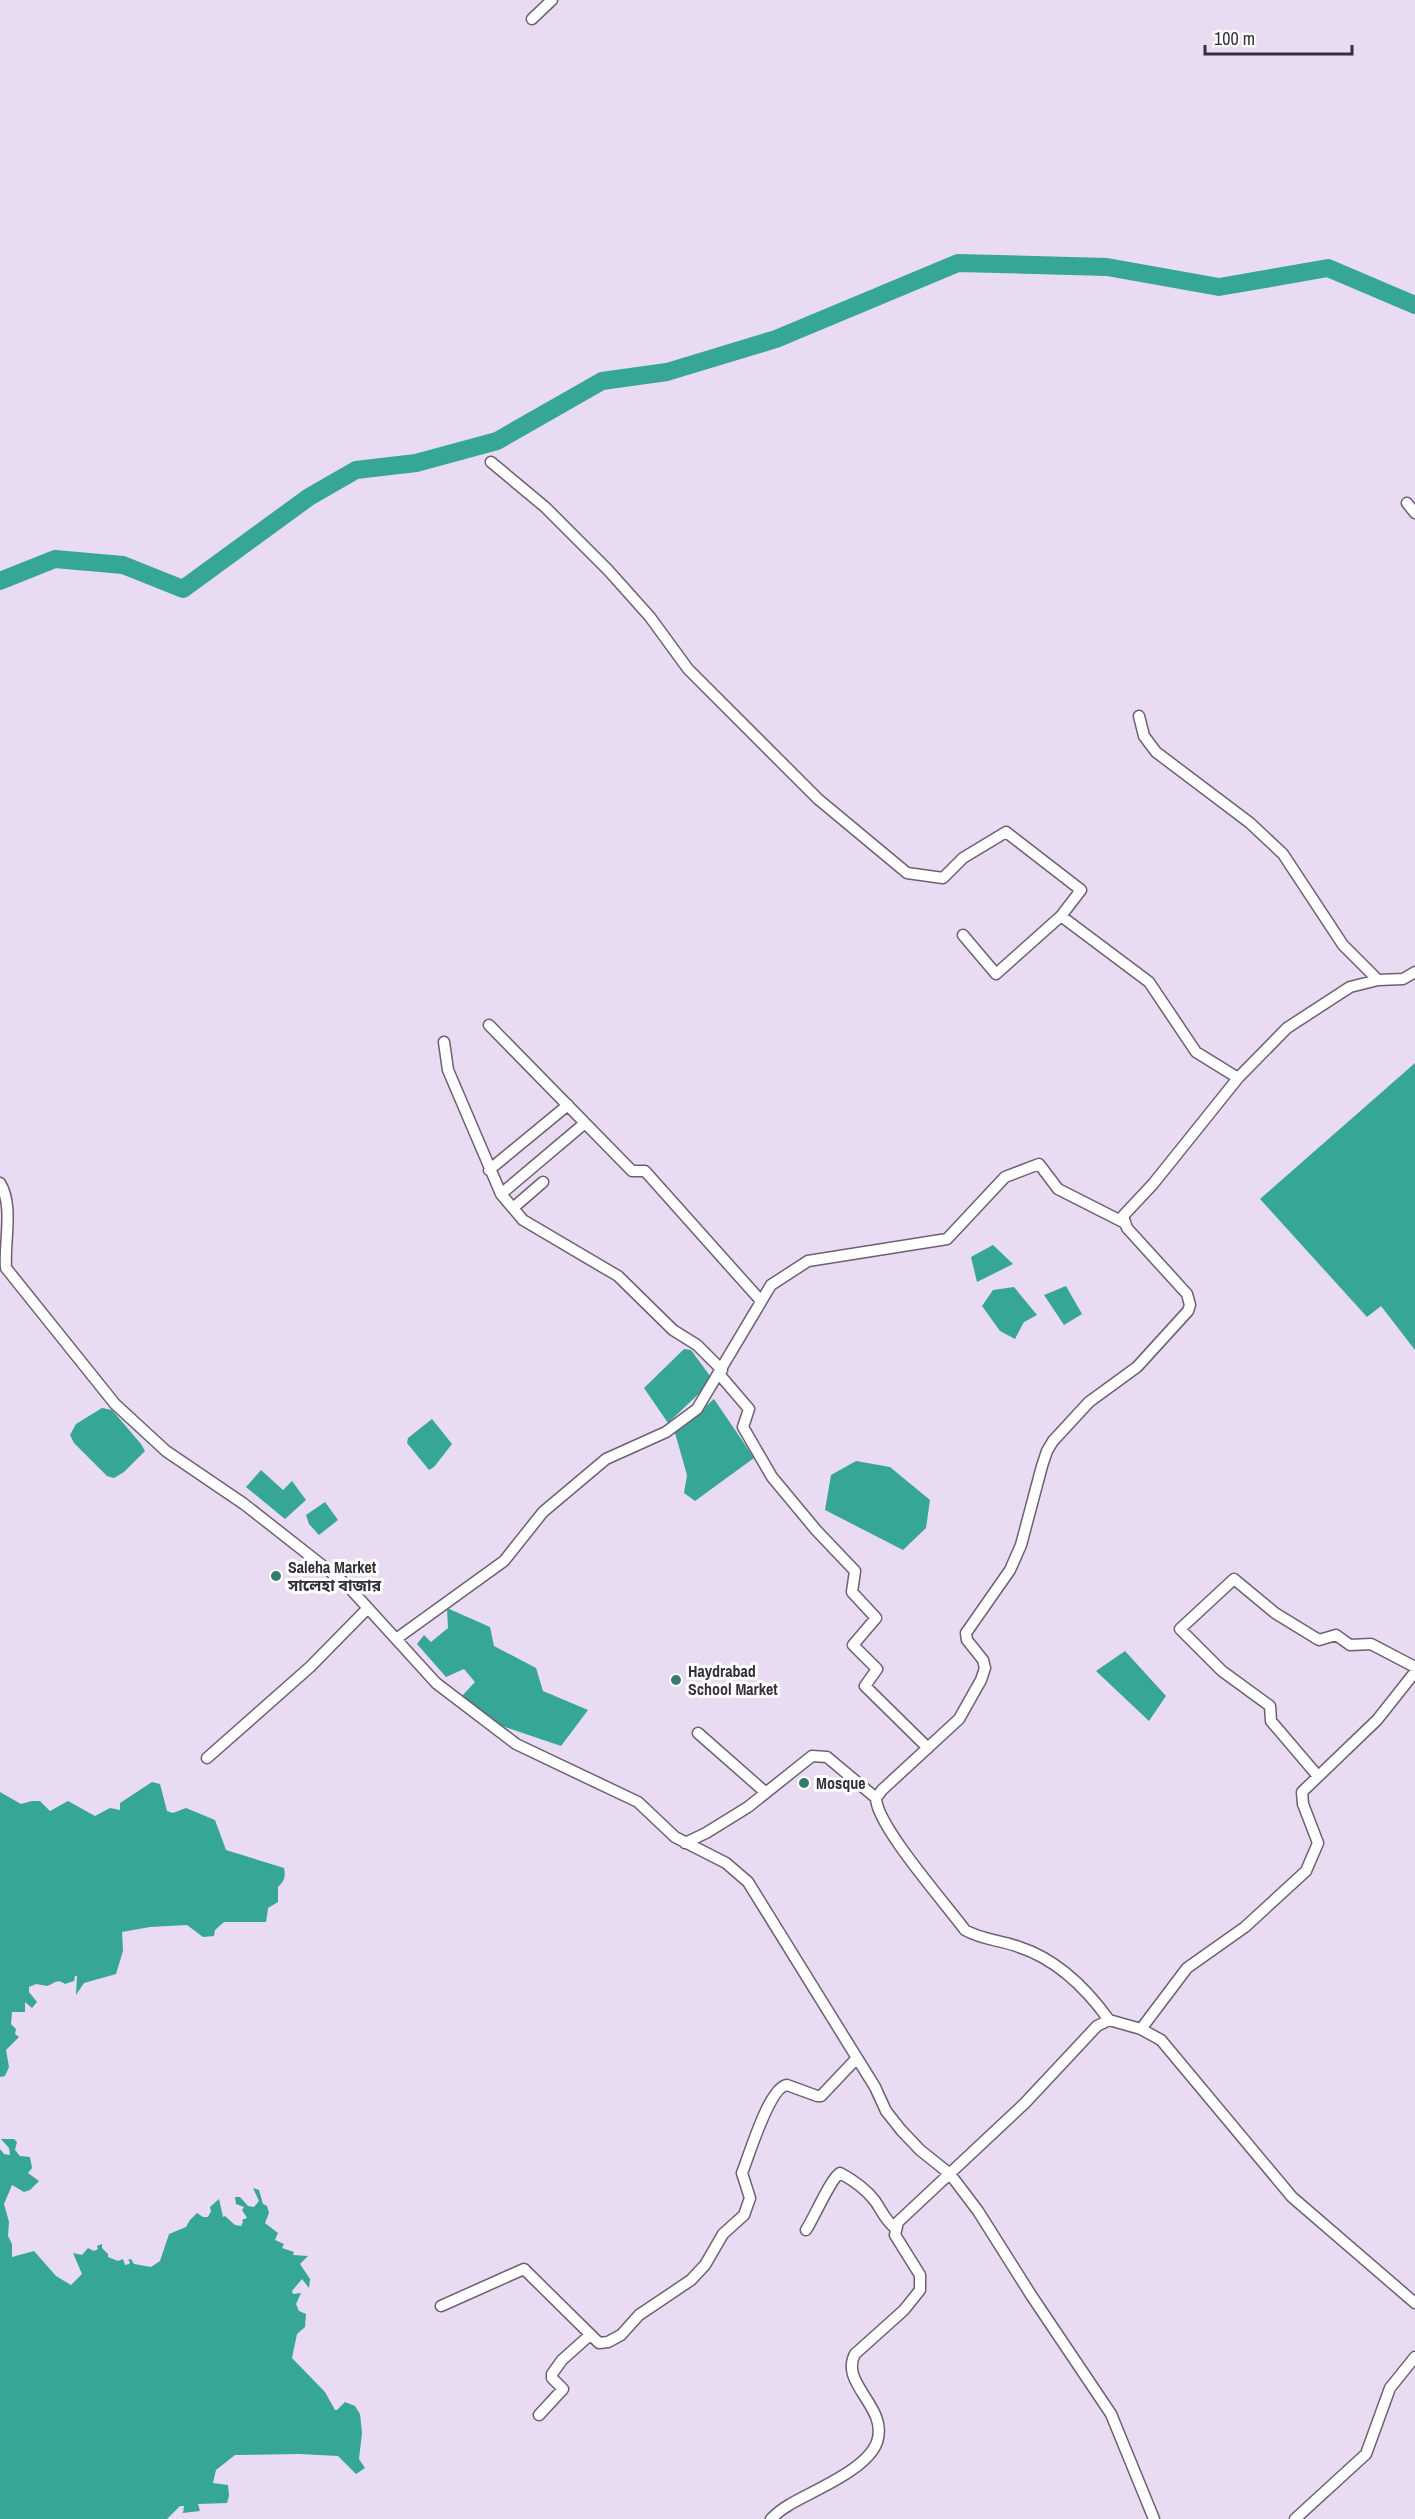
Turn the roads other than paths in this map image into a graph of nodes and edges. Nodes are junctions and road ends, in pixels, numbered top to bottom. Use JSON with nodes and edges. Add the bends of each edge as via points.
{"nodes":[{"id":1,"x":552,"y":0,"type":"edge"},
{"id":2,"x":532,"y":19,"type":"dead end"},
{"id":3,"x":491,"y":462,"type":"dead end"},
{"id":4,"x":1407,"y":503,"type":"dead end"},
{"id":5,"x":1415,"y":513,"type":"edge"},
{"id":6,"x":1139,"y":716,"type":"dead end"},
{"id":7,"x":1061,"y":916,"type":"junction"},
{"id":8,"x":963,"y":935,"type":"dead end"},
{"id":9,"x":1414,"y":976,"type":"edge"},
{"id":10,"x":1378,"y":980,"type":"junction"},
{"id":11,"x":489,"y":1025,"type":"dead end"},
{"id":12,"x":444,"y":1042,"type":"dead end"},
{"id":13,"x":1238,"y":1078,"type":"junction"},
{"id":14,"x":568,"y":1105,"type":"junction"},
{"id":15,"x":585,"y":1123,"type":"junction"},
{"id":16,"x":489,"y":1170,"type":"junction"},
{"id":17,"x":543,"y":1182,"type":"dead end"},
{"id":18,"x":0,"y":1183,"type":"edge"},
{"id":19,"x":501,"y":1194,"type":"junction"},
{"id":20,"x":513,"y":1208,"type":"junction"},
{"id":21,"x":1123,"y":1222,"type":"junction"},
{"id":22,"x":761,"y":1301,"type":"junction"},
{"id":23,"x":720,"y":1372,"type":"junction"},
{"id":24,"x":367,"y":1609,"type":"junction"},
{"id":25,"x":396,"y":1639,"type":"junction"},
{"id":26,"x":1415,"y":1670,"type":"edge"},
{"id":27,"x":698,"y":1733,"type":"dead end"},
{"id":28,"x":928,"y":1748,"type":"junction"},
{"id":29,"x":207,"y":1758,"type":"dead end"},
{"id":30,"x":1317,"y":1775,"type":"junction"},
{"id":31,"x":765,"y":1792,"type":"junction"},
{"id":32,"x":876,"y":1798,"type":"junction"},
{"id":33,"x":685,"y":1843,"type":"junction"},
{"id":34,"x":1108,"y":2020,"type":"junction"},
{"id":35,"x":1141,"y":2029,"type":"junction"},
{"id":36,"x":857,"y":2058,"type":"junction"},
{"id":37,"x":950,"y":2174,"type":"junction"},
{"id":38,"x":895,"y":2228,"type":"junction"},
{"id":39,"x":806,"y":2230,"type":"dead end"},
{"id":40,"x":1415,"y":2303,"type":"edge"},
{"id":41,"x":441,"y":2306,"type":"dead end"},
{"id":42,"x":590,"y":2335,"type":"junction"},
{"id":43,"x":1415,"y":2358,"type":"edge"},
{"id":44,"x":539,"y":2415,"type":"dead end"},
{"id":45,"x":771,"y":2519,"type":"edge"},
{"id":46,"x":1154,"y":2519,"type":"edge"},
{"id":47,"x":1295,"y":2519,"type":"edge"}],
"edges":[{"from":1,"to":2,"type":"street"},
{"from":3,"to":7,"type":"street","via":[[545,507],[608,570],[650,617],[688,669],[818,799],[907,873],[943,878],[963,858],[1006,832],[1081,890]]},
{"from":4,"to":5,"type":"street"},
{"from":6,"to":10,"type":"street","via":[[1144,736],[1156,752],[1250,823],[1283,854],[1343,945]]},
{"from":7,"to":8,"type":"street","via":[[996,974]]},
{"from":7,"to":13,"type":"street","via":[[1149,982],[1196,1052]]},
{"from":9,"to":10,"type":"street"},
{"from":10,"to":13,"type":"street","via":[[1350,987],[1287,1028]]},
{"from":11,"to":14,"type":"street"},
{"from":12,"to":16,"type":"street","via":[[448,1070]]},
{"from":13,"to":21,"type":"street","via":[[1125,1213]]},
{"from":14,"to":15,"type":"street"},
{"from":14,"to":16,"type":"street"},
{"from":15,"to":19,"type":"street"},
{"from":15,"to":22,"type":"street","via":[[632,1171],[645,1171]]},
{"from":16,"to":19,"type":"street"},
{"from":17,"to":20,"type":"street"},
{"from":18,"to":24,"type":"street","via":[[7,1194],[6,1268],[115,1404],[166,1451],[244,1504],[346,1584]]},
{"from":19,"to":20,"type":"street"},
{"from":20,"to":23,"type":"street","via":[[523,1220],[618,1276],[673,1330],[697,1345]]},
{"from":21,"to":22,"type":"street","via":[[1058,1189],[1039,1164],[1005,1177],[947,1239],[808,1261],[771,1285]]},
{"from":21,"to":28,"type":"street","via":[[1187,1294],[1188,1311],[1137,1367],[1089,1402],[1047,1451],[1021,1545],[1010,1570],[966,1633],[983,1660],[981,1680],[959,1719]]},
{"from":22,"to":23,"type":"street"},
{"from":23,"to":25,"type":"street","via":[[697,1409],[666,1432],[606,1460],[543,1512],[504,1561]]},
{"from":23,"to":28,"type":"street","via":[[749,1409],[743,1427],[772,1477],[855,1571],[852,1592],[876,1618],[853,1645],[878,1669],[865,1686]]},
{"from":24,"to":25,"type":"street"},
{"from":24,"to":29,"type":"street","via":[[310,1667]]},
{"from":25,"to":33,"type":"street","via":[[436,1683],[516,1744],[638,1802]]},
{"from":26,"to":30,"type":"street","via":[[1377,1720]]},
{"from":26,"to":30,"type":"street","via":[[1371,1644],[1350,1645],[1336,1635],[1320,1640],[1275,1613],[1234,1579],[1180,1629],[1222,1671],[1270,1706],[1271,1721]]},
{"from":27,"to":31,"type":"street"},
{"from":28,"to":32,"type":"street"},
{"from":30,"to":35,"type":"street","via":[[1302,1792],[1318,1843],[1306,1871],[1245,1927],[1187,1968]]},
{"from":31,"to":32,"type":"street","via":[[812,1756],[819,1755],[827,1757]]},
{"from":31,"to":33,"type":"street","via":[[748,1807]]},
{"from":32,"to":34,"type":"street","via":[[878,1813],[965,1930],[1020,1947],[1060,1968],[1081,1986]]},
{"from":33,"to":36,"type":"street","via":[[726,1863],[748,1882]]},
{"from":34,"to":35,"type":"street"},
{"from":34,"to":37,"type":"street","via":[[1097,2026],[1025,2103]]},
{"from":35,"to":40,"type":"street","via":[[1161,2040],[1292,2197]]},
{"from":36,"to":37,"type":"street","via":[[886,2111],[920,2150]]},
{"from":36,"to":42,"type":"street","via":[[821,2096],[787,2085],[778,2088],[742,2173],[750,2198],[744,2215],[723,2234],[692,2280],[639,2315],[621,2335],[599,2343]]},
{"from":37,"to":38,"type":"street"},
{"from":37,"to":46,"type":"street","via":[[1111,2414]]},
{"from":38,"to":39,"type":"street","via":[[885,2220],[866,2190],[840,2173],[834,2176]]},
{"from":38,"to":45,"type":"street","via":[[895,2235],[920,2275],[920,2290],[850,2363],[851,2373],[874,2409],[879,2428],[877,2441],[870,2453],[828,2486],[789,2505]]},
{"from":41,"to":42,"type":"street","via":[[524,2269]]},
{"from":42,"to":44,"type":"street","via":[[552,2374],[563,2390]]},
{"from":43,"to":47,"type":"street","via":[[1390,2388],[1366,2454]]}]}
